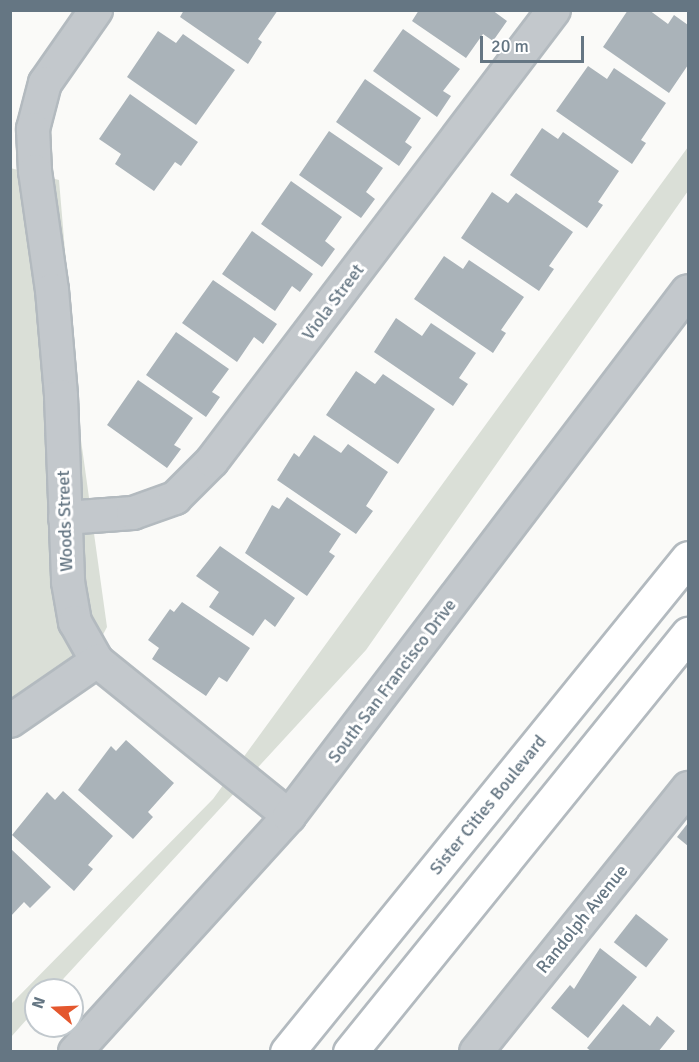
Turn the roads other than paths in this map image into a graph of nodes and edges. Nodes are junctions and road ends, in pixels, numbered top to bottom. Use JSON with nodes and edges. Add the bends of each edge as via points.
{"nodes":[{"id":1,"x":96,"y":10,"type":"edge"},
{"id":2,"x":554,"y":10,"type":"edge"},
{"id":3,"x":688,"y":291,"type":"edge"},
{"id":4,"x":65,"y":518,"type":"junction"},
{"id":5,"x":688,"y":558,"type":"edge"},
{"id":6,"x":688,"y":634,"type":"edge"},
{"id":7,"x":97,"y":661,"type":"junction"},
{"id":8,"x":10,"y":721,"type":"edge"},
{"id":9,"x":688,"y":788,"type":"edge"},
{"id":10,"x":289,"y":816,"type":"junction"},
{"id":11,"x":484,"y":1049,"type":"edge"},
{"id":12,"x":75,"y":1052,"type":"edge"},
{"id":13,"x":287,"y":1052,"type":"edge"},
{"id":14,"x":350,"y":1052,"type":"edge"}],
"edges":[{"from":1,"to":4,"type":"street","name":"Woods Street","via":[[45,83],[33,129],[61,396]]},
{"from":2,"to":4,"type":"street","name":"Viola Street","via":[[212,461],[175,498],[133,513]]},
{"from":3,"to":10,"type":"street","name":"South San Francisco Drive"},
{"from":4,"to":7,"type":"street","name":"Woods Street","via":[[68,582],[75,622]]},
{"from":5,"to":13,"type":"main road","name":"Sister Cities Boulevard"},
{"from":6,"to":14,"type":"main road"},
{"from":7,"to":8,"type":"street"},
{"from":7,"to":10,"type":"street","name":"Woods Street"},
{"from":9,"to":11,"type":"street","name":"Randolph Avenue"},
{"from":10,"to":12,"type":"street","name":"South San Francisco Drive"}]}
